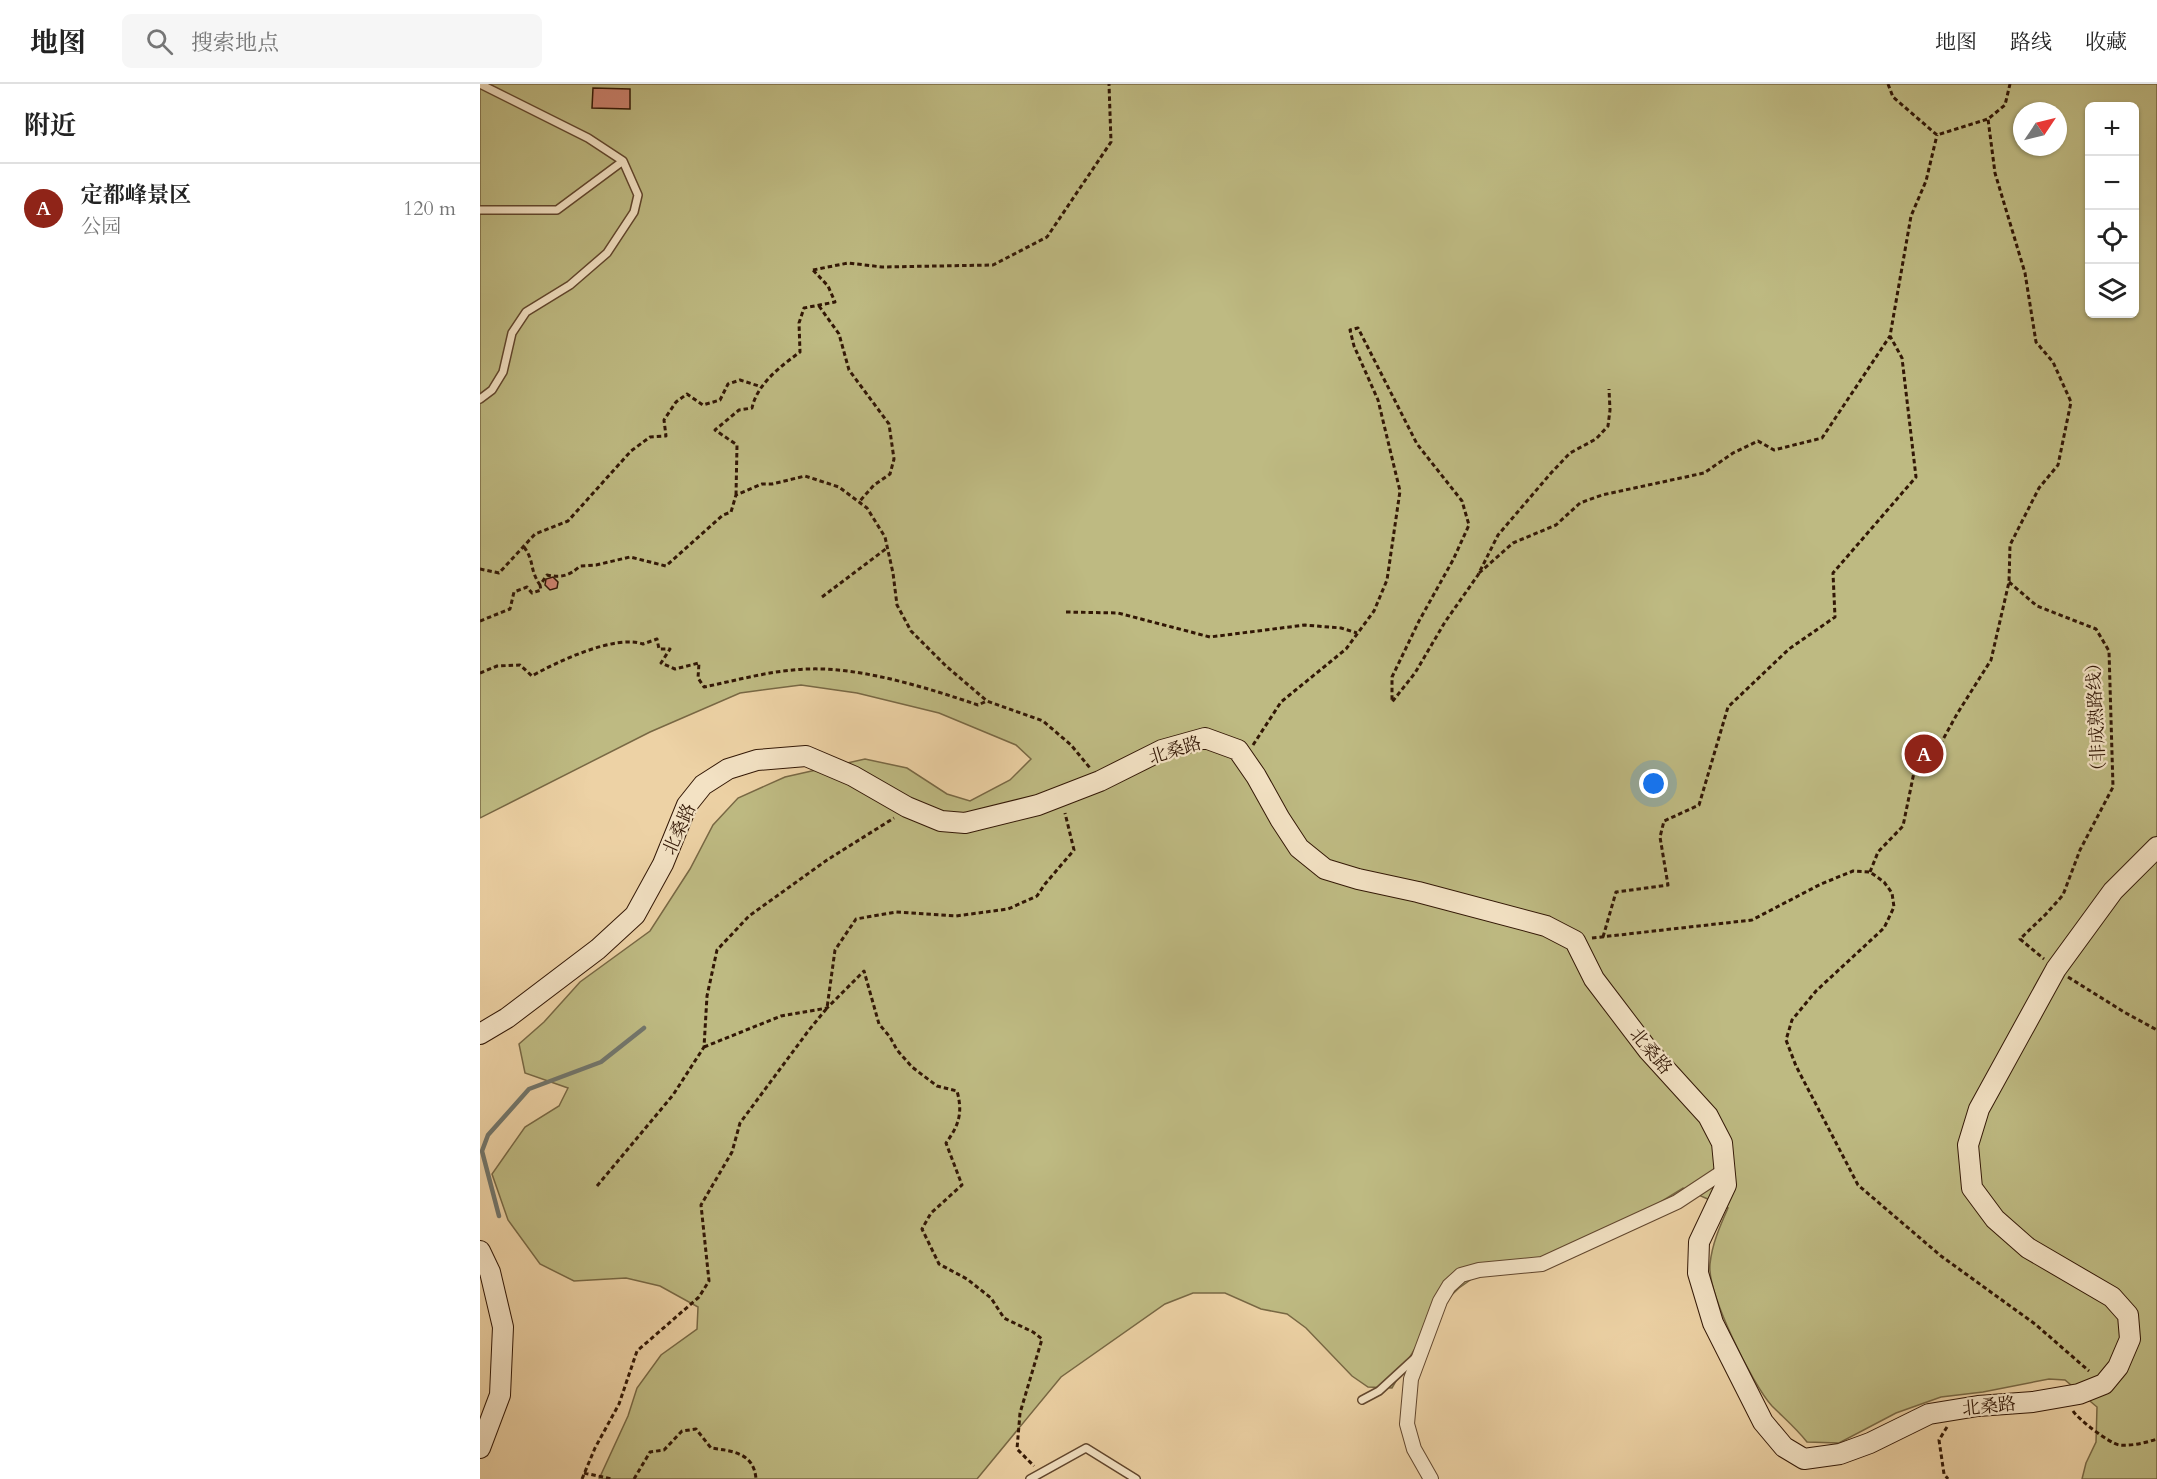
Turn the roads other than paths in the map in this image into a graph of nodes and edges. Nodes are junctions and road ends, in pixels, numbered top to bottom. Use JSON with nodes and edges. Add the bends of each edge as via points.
{"nodes":[{"id":1,"x":480,"y":84,"type":"edge"},
{"id":2,"x":623,"y":161,"type":"junction"},
{"id":3,"x":480,"y":210,"type":"edge"},
{"id":4,"x":480,"y":399,"type":"edge"},
{"id":5,"x":2157,"y":847,"type":"edge"},
{"id":6,"x":480,"y":1034,"type":"edge"},
{"id":7,"x":1724,"y":1171,"type":"junction"},
{"id":8,"x":480,"y":1251,"type":"edge"},
{"id":9,"x":1421,"y":1353,"type":"junction"},
{"id":10,"x":1362,"y":1400,"type":"dead end"},
{"id":11,"x":480,"y":1448,"type":"edge"},
{"id":12,"x":1030,"y":1479,"type":"edge"},
{"id":13,"x":1136,"y":1479,"type":"edge"},
{"id":14,"x":1431,"y":1479,"type":"edge"}],
"edges":[{"from":1,"to":2,"type":"lane","via":[[588,138]]},
{"from":2,"to":3,"type":"lane","via":[[557,210]]},
{"from":2,"to":4,"type":"lane","via":[[638,195],[634,212],[607,253],[570,285],[526,312],[512,333],[503,372],[492,390]]},
{"from":5,"to":7,"type":"street","name":"北桑路","via":[[2113,891],[2056,969],[1978,1109],[1968,1145],[1972,1188],[1995,1219],[2028,1248],[2112,1297],[2128,1315],[2130,1340],[2118,1367],[2104,1384],[2063,1397],[1929,1414],[1840,1454],[1804,1459],[1784,1447],[1763,1422],[1713,1323],[1698,1273],[1699,1242],[1726,1185]]},
{"from":6,"to":7,"type":"street","name":"北桑路","via":[[598,949],[635,915],[663,864],[687,805],[704,785],[728,769],[757,760],[806,756],[853,776],[907,807],[941,821],[965,823],[1038,805],[1100,781],[1162,750],[1205,738],[1238,750],[1299,848],[1325,869],[1546,926],[1575,940],[1594,979],[1614,1006],[1708,1116],[1722,1143]]},
{"from":7,"to":9,"type":"street","via":[[1677,1202],[1542,1264],[1461,1275],[1440,1301]]},
{"from":8,"to":11,"type":"street","via":[[490,1272],[503,1327],[500,1395]]},
{"from":9,"to":10,"type":"lane","via":[[1378,1392]]},
{"from":9,"to":14,"type":"street","via":[[1411,1379],[1407,1424],[1414,1449]]},
{"from":12,"to":13,"type":"lane","via":[[1086,1448]]}]}
